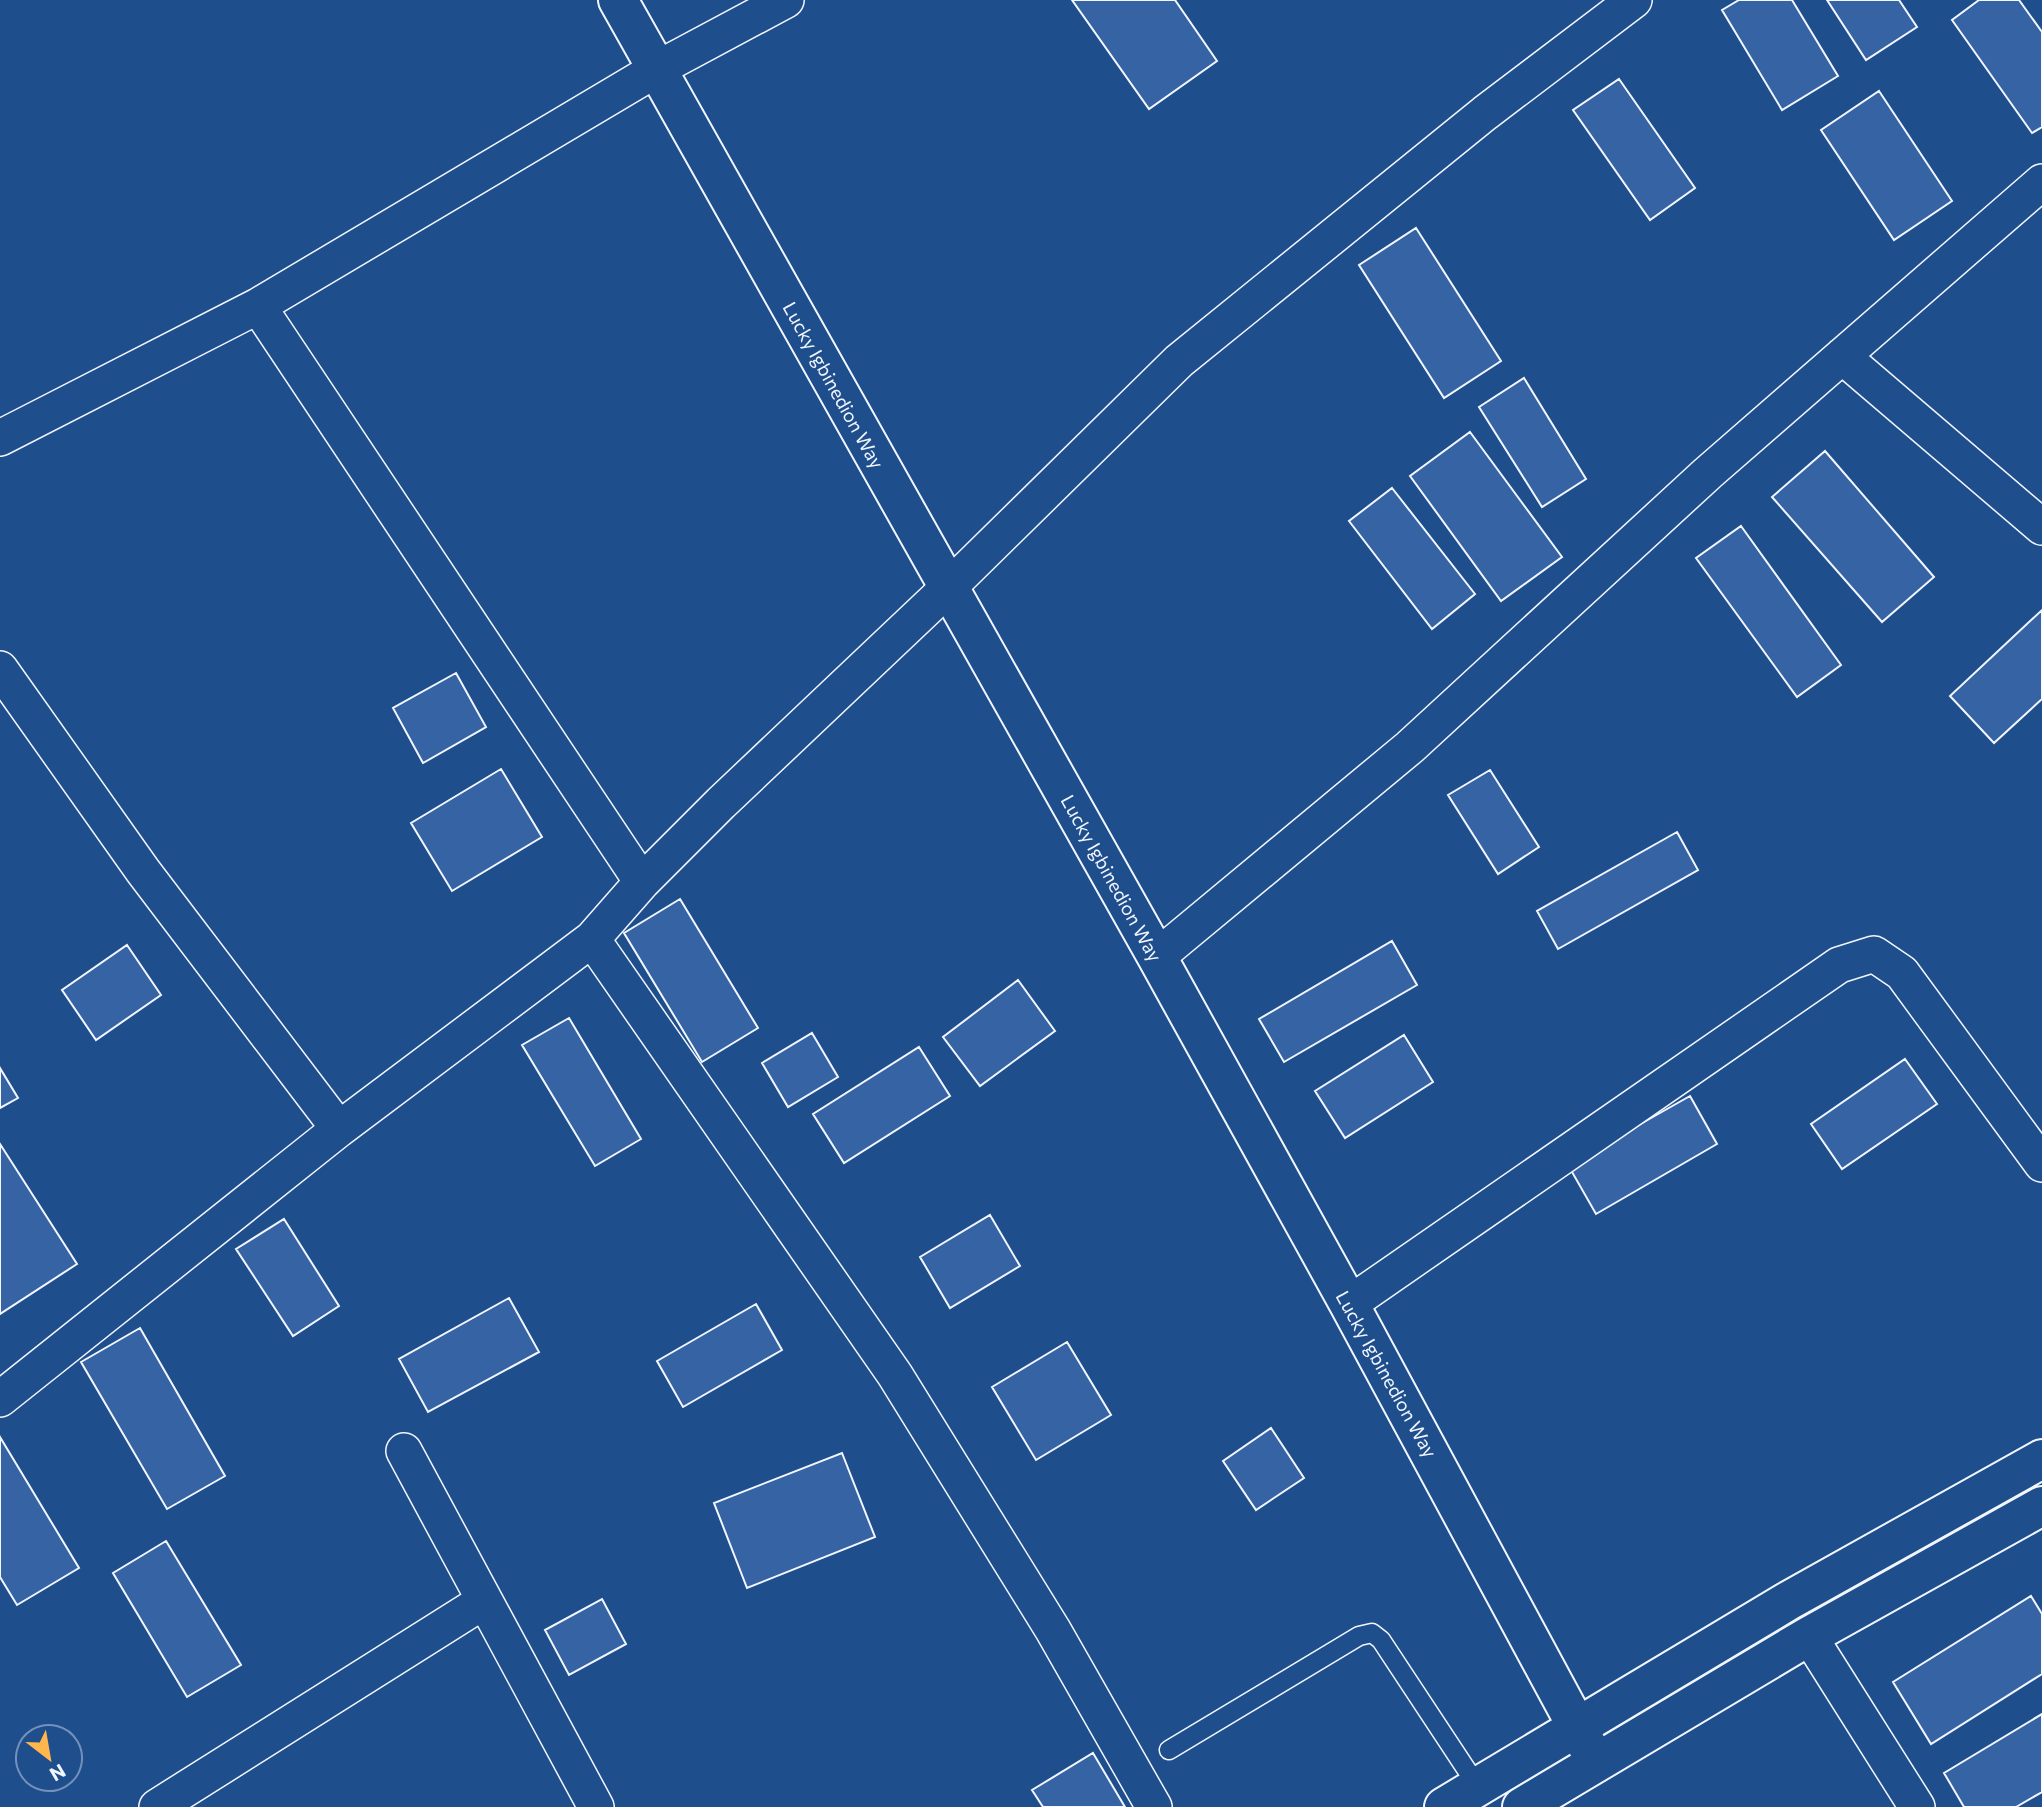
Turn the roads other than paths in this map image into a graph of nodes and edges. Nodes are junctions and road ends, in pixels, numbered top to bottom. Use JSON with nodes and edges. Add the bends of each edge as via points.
{"nodes":[{"id":1,"x":618,"y":0,"type":"edge"},
{"id":2,"x":786,"y":0,"type":"edge"},
{"id":3,"x":1633,"y":0,"type":"edge"},
{"id":4,"x":657,"y":69,"type":"junction"},
{"id":5,"x":2042,"y":182,"type":"edge"},
{"id":6,"x":258,"y":306,"type":"junction"},
{"id":7,"x":1842,"y":356,"type":"junction"},
{"id":8,"x":0,"y":438,"type":"edge"},
{"id":9,"x":2042,"y":527,"type":"edge"},
{"id":10,"x":948,"y":588,"type":"junction"},
{"id":11,"x":0,"y":669,"type":"edge"},
{"id":12,"x":642,"y":882,"type":"junction"},
{"id":13,"x":592,"y":939,"type":"junction"},
{"id":14,"x":1157,"y":957,"type":"junction"},
{"id":15,"x":339,"y":1129,"type":"junction"},
{"id":16,"x":2042,"y":1164,"type":"edge"},
{"id":17,"x":1349,"y":1304,"type":"junction"},
{"id":18,"x":4,"y":1388,"type":"edge"},
{"id":19,"x":404,"y":1451,"type":"dead end"},
{"id":20,"x":2042,"y":1459,"type":"edge"},
{"id":21,"x":2042,"y":1506,"type":"edge"},
{"id":22,"x":484,"y":1601,"type":"junction"},
{"id":23,"x":1809,"y":1636,"type":"junction"},
{"id":24,"x":1578,"y":1726,"type":"junction"},
{"id":25,"x":1169,"y":1750,"type":"dead end"},
{"id":26,"x":1596,"y":1762,"type":"junction"},
{"id":27,"x":1478,"y":1787,"type":"junction"},
{"id":28,"x":156,"y":1807,"type":"edge"},
{"id":29,"x":596,"y":1807,"type":"edge"},
{"id":30,"x":1154,"y":1807,"type":"edge"},
{"id":31,"x":1444,"y":1807,"type":"edge"},
{"id":32,"x":1522,"y":1807,"type":"edge"},
{"id":33,"x":1917,"y":1807,"type":"edge"}],
"edges":[{"from":1,"to":4,"type":"street","name":"Lucky Igbinedion Way"},
{"from":2,"to":4,"type":"street"},
{"from":3,"to":10,"type":"street","via":[[1485,113],[1179,361]]},
{"from":4,"to":6,"type":"street"},
{"from":4,"to":10,"type":"street","name":"Lucky Igbinedion Way"},
{"from":5,"to":7,"type":"street"},
{"from":6,"to":8,"type":"street"},
{"from":6,"to":12,"type":"street"},
{"from":7,"to":9,"type":"street"},
{"from":7,"to":14,"type":"street","via":[[1410,747]]},
{"from":10,"to":12,"type":"street"},
{"from":10,"to":14,"type":"street","name":"Lucky Igbinedion Way"},
{"from":11,"to":15,"type":"street","via":[[143,871]]},
{"from":12,"to":13,"type":"street"},
{"from":13,"to":15,"type":"street"},
{"from":13,"to":30,"type":"street","via":[[895,1375],[1053,1630]]},
{"from":14,"to":17,"type":"street","name":"Lucky Igbinedion Way"},
{"from":15,"to":18,"type":"street"},
{"from":16,"to":17,"type":"street","via":[[1902,973],[1874,954],[1839,965]]},
{"from":17,"to":24,"type":"street","name":"Lucky Igbinedion Way"},
{"from":19,"to":22,"type":"street"},
{"from":20,"to":24,"type":"street","via":[[1788,1601]]},
{"from":21,"to":23,"type":"street"},
{"from":22,"to":28,"type":"street"},
{"from":22,"to":29,"type":"street"},
{"from":23,"to":26,"type":"street"},
{"from":23,"to":33,"type":"street"},
{"from":24,"to":26,"type":"street","name":"Lucky Igbinedion Way"},
{"from":24,"to":27,"type":"street"},
{"from":25,"to":27,"type":"lane","via":[[1359,1636],[1372,1633]]},
{"from":26,"to":32,"type":"street"},
{"from":27,"to":31,"type":"street"}]}
